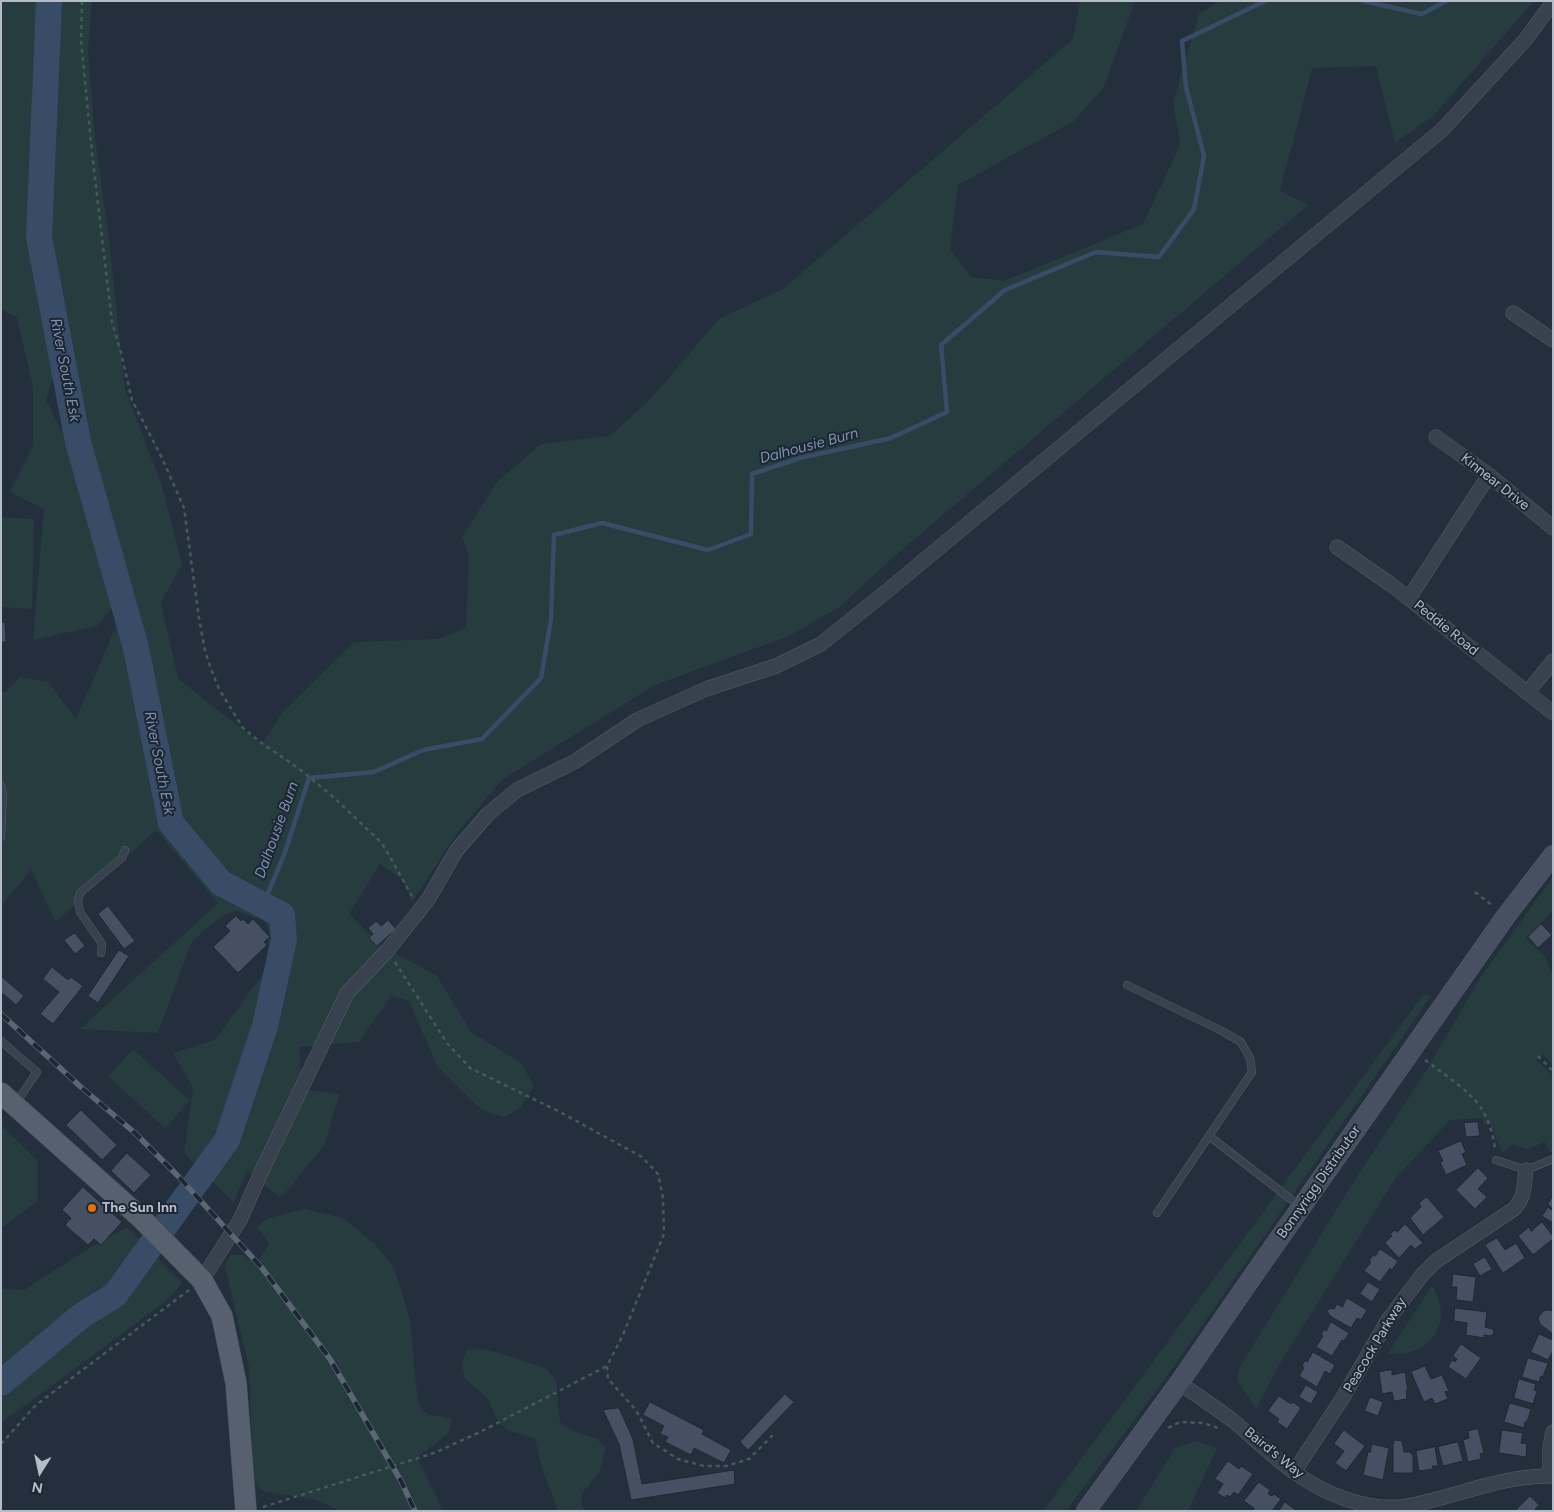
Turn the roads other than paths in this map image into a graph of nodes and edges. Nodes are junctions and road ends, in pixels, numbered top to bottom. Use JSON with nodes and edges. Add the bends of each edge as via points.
{"nodes":[{"id":1,"x":1553,"y":2,"type":"edge"},
{"id":2,"x":1513,"y":312,"type":"dead end"},
{"id":3,"x":1553,"y":340,"type":"edge"},
{"id":4,"x":1436,"y":437,"type":"dead end"},
{"id":5,"x":1488,"y":475,"type":"junction"},
{"id":6,"x":1553,"y":528,"type":"edge"},
{"id":7,"x":1337,"y":547,"type":"dead end"},
{"id":8,"x":1408,"y":598,"type":"junction"},
{"id":9,"x":1553,"y":661,"type":"edge"},
{"id":10,"x":1527,"y":692,"type":"junction"},
{"id":11,"x":1553,"y":713,"type":"edge"},
{"id":12,"x":1,"y":786,"type":"edge"},
{"id":13,"x":1,"y":837,"type":"edge"},
{"id":14,"x":125,"y":850,"type":"dead end"},
{"id":15,"x":1553,"y":855,"type":"edge"},
{"id":16,"x":101,"y":953,"type":"dead end"},
{"id":17,"x":1127,"y":985,"type":"dead end"},
{"id":18,"x":1,"y":1041,"type":"edge"},
{"id":19,"x":8,"y":1099,"type":"edge"},
{"id":20,"x":1209,"y":1136,"type":"junction"},
{"id":21,"x":1553,"y":1158,"type":"edge"},
{"id":22,"x":1496,"y":1160,"type":"road end"},
{"id":23,"x":1526,"y":1170,"type":"junction"},
{"id":24,"x":1301,"y":1207,"type":"junction"},
{"id":25,"x":1158,"y":1213,"type":"dead end"},
{"id":26,"x":202,"y":1280,"type":"junction"},
{"id":27,"x":1179,"y":1383,"type":"junction"},
{"id":28,"x":1553,"y":1432,"type":"edge"},
{"id":29,"x":1294,"y":1472,"type":"junction"},
{"id":30,"x":1552,"y":1476,"type":"edge"},
{"id":31,"x":253,"y":1509,"type":"edge"},
{"id":32,"x":1400,"y":1509,"type":"edge"},
{"id":33,"x":1086,"y":1511,"type":"edge"}],
"edges":[{"from":1,"to":26,"type":"street","via":[[1526,39],[1442,130],[821,644],[776,666],[706,689],[637,720],[574,762],[517,790],[488,814],[456,851],[420,910],[346,993],[240,1220]]},
{"from":2,"to":3,"type":"street"},
{"from":4,"to":5,"type":"street","name":"Kinnear Drive"},
{"from":5,"to":6,"type":"street","name":"Kinnear Drive"},
{"from":5,"to":8,"type":"street"},
{"from":7,"to":8,"type":"street","name":"Peddie Road"},
{"from":8,"to":10,"type":"street","name":"Peddie Road"},
{"from":9,"to":10,"type":"street"},
{"from":10,"to":11,"type":"street","name":"Peddie Road"},
{"from":12,"to":13,"type":"lane"},
{"from":14,"to":16,"type":"lane","via":[[122,858],[80,892],[80,912],[102,944]]},
{"from":15,"to":24,"type":"main road","name":"Bonnyrigg Distributor","via":[[1506,916]]},
{"from":17,"to":20,"type":"lane","via":[[1241,1042],[1250,1058],[1252,1072]]},
{"from":18,"to":19,"type":"lane","via":[[37,1072]]},
{"from":19,"to":26,"type":"main road","via":[[141,1218]]},
{"from":20,"to":24,"type":"lane"},
{"from":20,"to":25,"type":"lane"},
{"from":21,"to":23,"type":"lane"},
{"from":22,"to":23,"type":"lane"},
{"from":23,"to":29,"type":"street","name":"Peacock Parkway","via":[[1523,1194],[1514,1209],[1436,1261],[1409,1290]]},
{"from":24,"to":27,"type":"main road","name":"Bonnyrigg Distributor"},
{"from":26,"to":31,"type":"main road","via":[[222,1316],[236,1383]]},
{"from":27,"to":29,"type":"street","name":"Baird's Way","via":[[1230,1419]]},
{"from":27,"to":33,"type":"main road","name":"Bonnyrigg Distributor"},
{"from":28,"to":30,"type":"street","via":[[1550,1448]]},
{"from":29,"to":32,"type":"street","name":"Baird's Way","via":[[1330,1493],[1354,1502]]},
{"from":30,"to":32,"type":"street","name":"Baird's Way","via":[[1501,1482]]}]}
